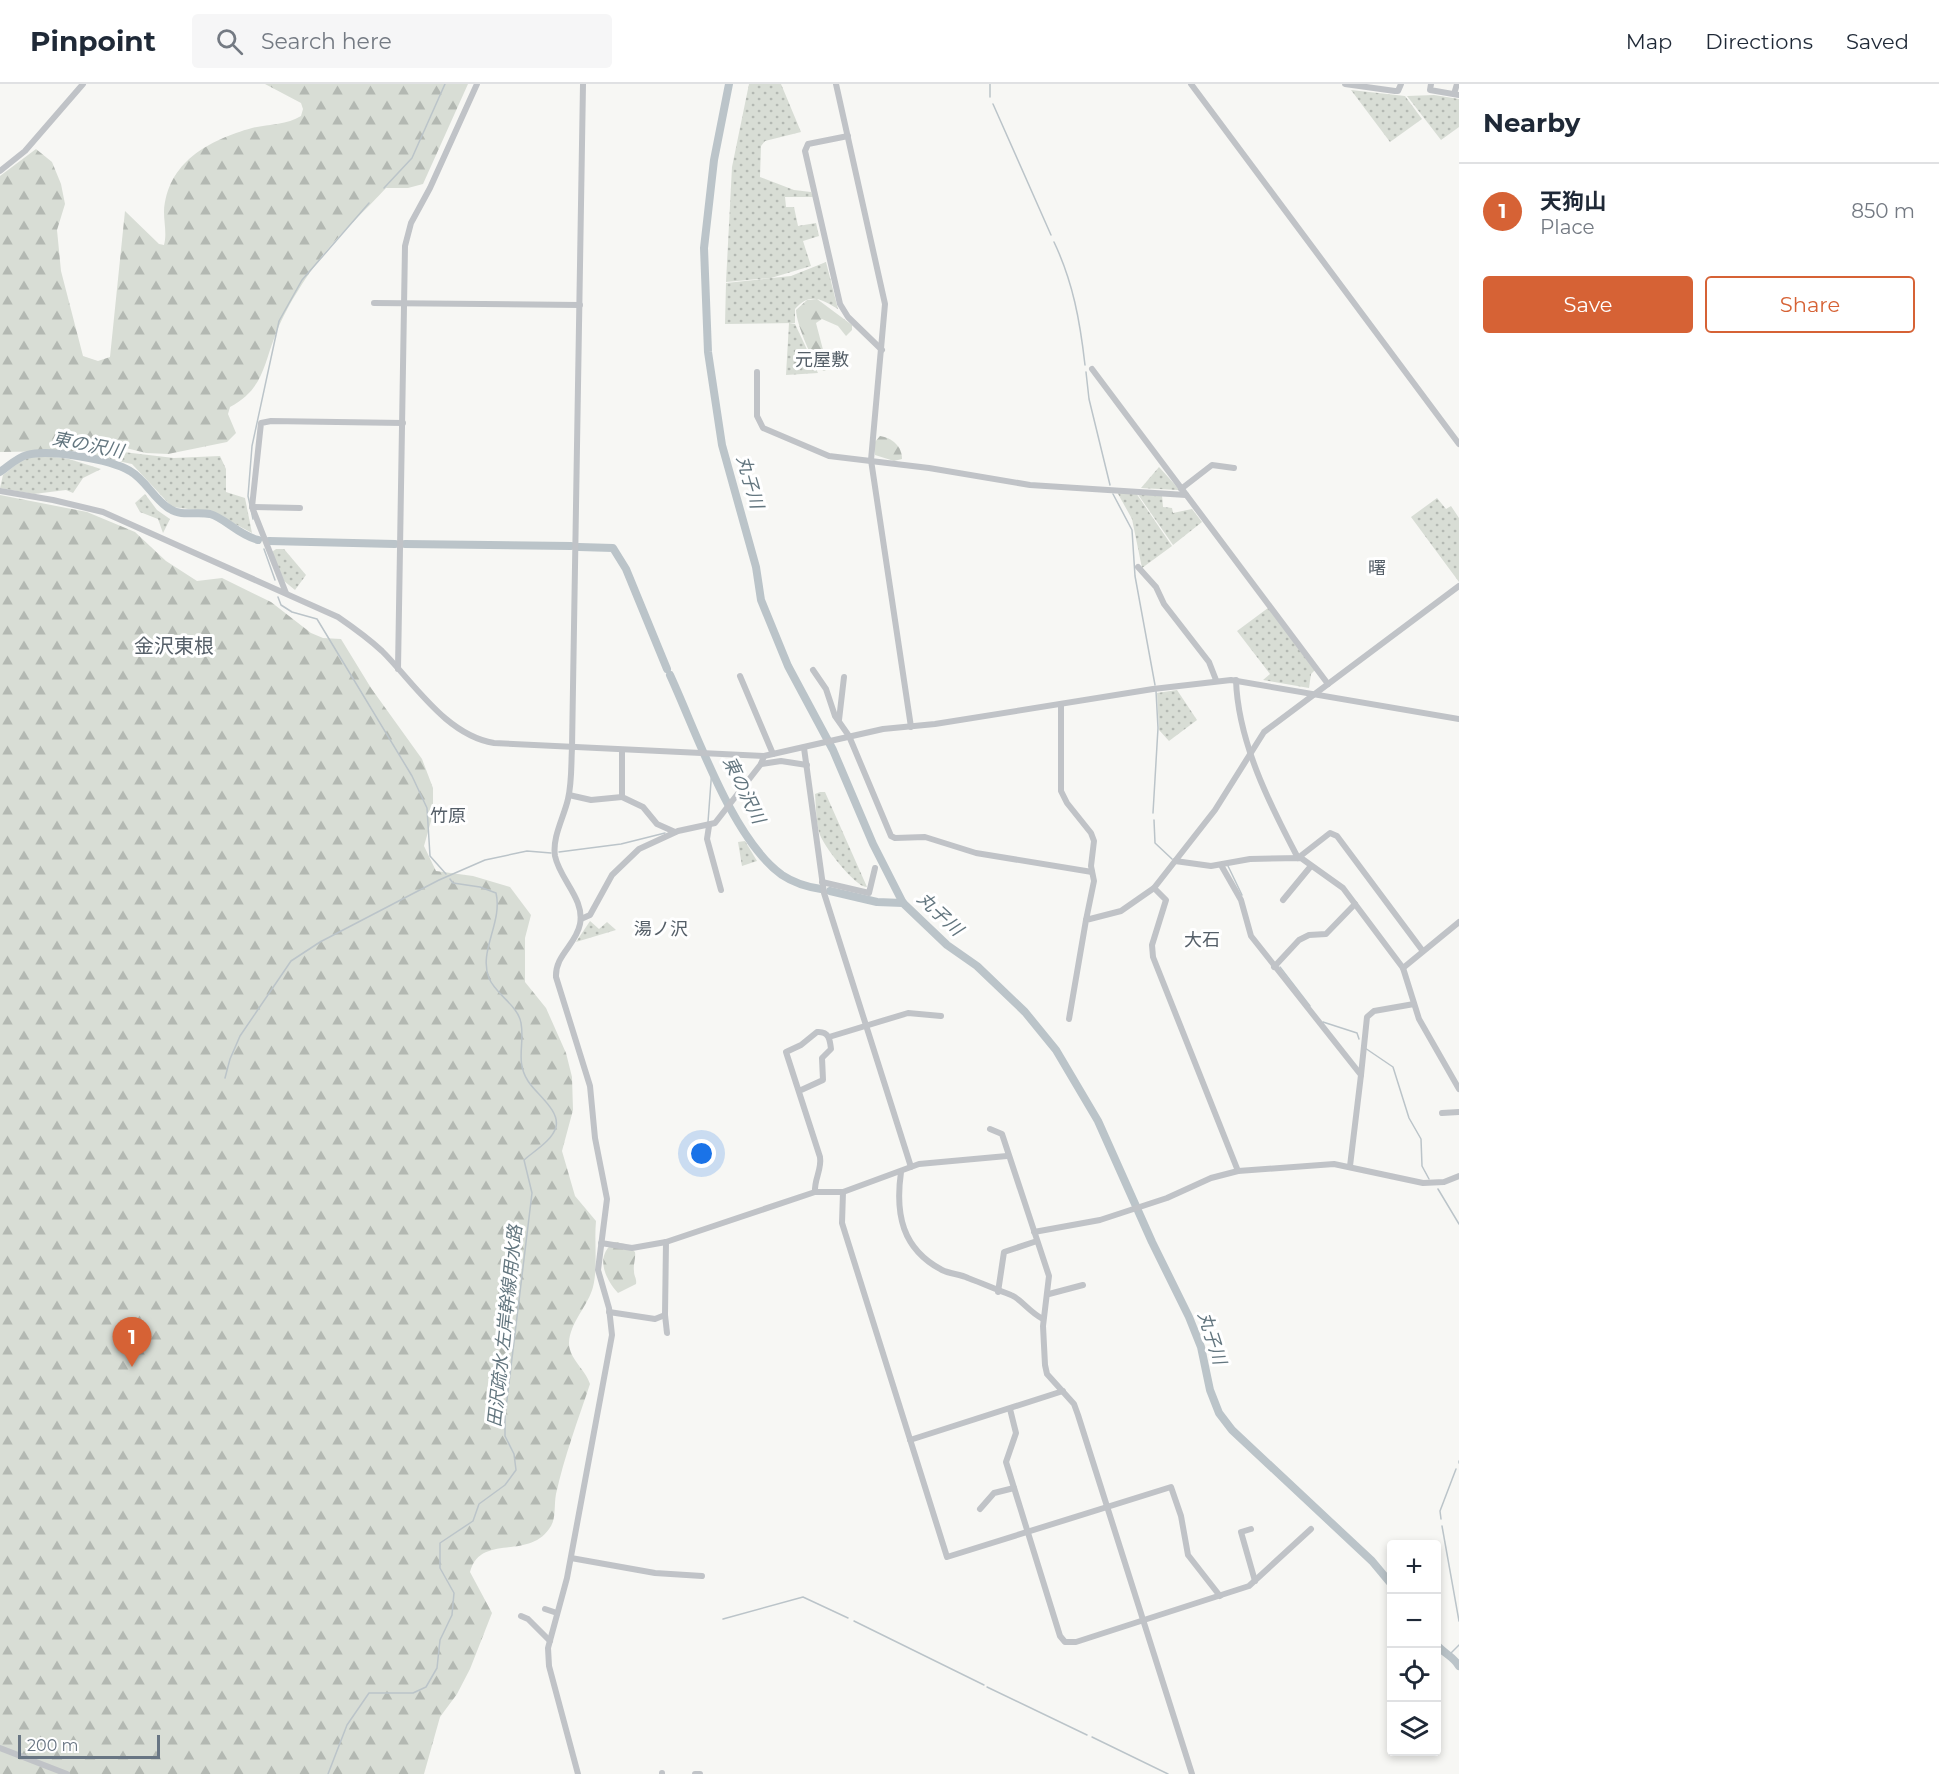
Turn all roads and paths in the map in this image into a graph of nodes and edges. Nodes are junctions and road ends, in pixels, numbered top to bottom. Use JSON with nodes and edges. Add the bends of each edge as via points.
{"nodes":[{"id":1,"x":83,"y":84,"type":"edge"},
{"id":2,"x":477,"y":84,"type":"edge"},
{"id":3,"x":583,"y":84,"type":"edge"},
{"id":4,"x":836,"y":84,"type":"edge"},
{"id":5,"x":1191,"y":84,"type":"edge"},
{"id":6,"x":1345,"y":84,"type":"edge"},
{"id":7,"x":1401,"y":84,"type":"edge"},
{"id":8,"x":1431,"y":84,"type":"edge"},
{"id":9,"x":1456,"y":84,"type":"edge"},
{"id":10,"x":1456,"y":95,"type":"edge"},
{"id":11,"x":848,"y":136,"type":"junction"},
{"id":12,"x":0,"y":171,"type":"edge"},
{"id":13,"x":374,"y":303,"type":"dead end"},
{"id":14,"x":404,"y":303,"type":"junction"},
{"id":15,"x":580,"y":305,"type":"junction"},
{"id":16,"x":882,"y":350,"type":"junction"},
{"id":17,"x":1092,"y":369,"type":"dead end"},
{"id":18,"x":757,"y":372,"type":"dead end"},
{"id":19,"x":403,"y":423,"type":"junction"},
{"id":20,"x":1459,"y":444,"type":"edge"},
{"id":21,"x":871,"y":460,"type":"junction"},
{"id":22,"x":1234,"y":468,"type":"dead end"},
{"id":23,"x":0,"y":491,"type":"edge"},
{"id":24,"x":1184,"y":492,"type":"junction"},
{"id":25,"x":252,"y":507,"type":"junction"},
{"id":26,"x":300,"y":508,"type":"dead end"},
{"id":27,"x":1138,"y":567,"type":"dead end"},
{"id":28,"x":1459,"y":586,"type":"edge"},
{"id":29,"x":286,"y":593,"type":"junction"},
{"id":30,"x":399,"y":669,"type":"junction"},
{"id":31,"x":813,"y":670,"type":"dead end"},
{"id":32,"x":740,"y":676,"type":"dead end"},
{"id":33,"x":844,"y":677,"type":"dead end"},
{"id":34,"x":1216,"y":680,"type":"junction"},
{"id":35,"x":1236,"y":680,"type":"junction"},
{"id":36,"x":1328,"y":684,"type":"junction"},
{"id":37,"x":1314,"y":693,"type":"junction"},
{"id":38,"x":1061,"y":704,"type":"junction"},
{"id":39,"x":1459,"y":719,"type":"edge"},
{"id":40,"x":839,"y":721,"type":"junction"},
{"id":41,"x":911,"y":727,"type":"junction"},
{"id":42,"x":849,"y":736,"type":"junction"},
{"id":43,"x":806,"y":747,"type":"junction"},
{"id":44,"x":572,"y":748,"type":"junction"},
{"id":45,"x":622,"y":751,"type":"junction"},
{"id":46,"x":1251,"y":752,"type":"junction"},
{"id":47,"x":773,"y":753,"type":"junction"},
{"id":48,"x":764,"y":756,"type":"junction"},
{"id":49,"x":761,"y":764,"type":"junction"},
{"id":50,"x":807,"y":765,"type":"junction"},
{"id":51,"x":569,"y":795,"type":"junction"},
{"id":52,"x":622,"y":797,"type":"junction"},
{"id":53,"x":709,"y":826,"type":"junction"},
{"id":54,"x":675,"y":832,"type":"junction"},
{"id":55,"x":1298,"y":858,"type":"junction"},
{"id":56,"x":1175,"y":861,"type":"junction"},
{"id":57,"x":1221,"y":865,"type":"junction"},
{"id":58,"x":1311,"y":866,"type":"junction"},
{"id":59,"x":874,"y":868,"type":"dead end"},
{"id":60,"x":1092,"y":872,"type":"junction"},
{"id":61,"x":822,"y":882,"type":"junction"},
{"id":62,"x":1154,"y":888,"type":"junction"},
{"id":63,"x":721,"y":890,"type":"dead end"},
{"id":64,"x":1283,"y":900,"type":"dead end"},
{"id":65,"x":1355,"y":904,"type":"junction"},
{"id":66,"x":581,"y":919,"type":"junction"},
{"id":67,"x":1086,"y":920,"type":"junction"},
{"id":68,"x":1459,"y":922,"type":"edge"},
{"id":69,"x":1422,"y":950,"type":"junction"},
{"id":70,"x":1274,"y":967,"type":"junction"},
{"id":71,"x":1403,"y":968,"type":"junction"},
{"id":72,"x":1414,"y":1004,"type":"junction"},
{"id":73,"x":941,"y":1017,"type":"dead end"},
{"id":74,"x":1069,"y":1019,"type":"dead end"},
{"id":75,"x":866,"y":1025,"type":"junction"},
{"id":76,"x":829,"y":1037,"type":"junction"},
{"id":77,"x":1361,"y":1075,"type":"junction"},
{"id":78,"x":1459,"y":1089,"type":"edge"},
{"id":79,"x":799,"y":1091,"type":"junction"},
{"id":80,"x":1459,"y":1112,"type":"edge"},
{"id":81,"x":1442,"y":1113,"type":"dead end"},
{"id":82,"x":990,"y":1129,"type":"dead end"},
{"id":83,"x":1007,"y":1156,"type":"junction"},
{"id":84,"x":1350,"y":1166,"type":"junction"},
{"id":85,"x":911,"y":1167,"type":"junction"},
{"id":86,"x":1238,"y":1171,"type":"junction"},
{"id":87,"x":901,"y":1172,"type":"junction"},
{"id":88,"x":1459,"y":1176,"type":"edge"},
{"id":89,"x":815,"y":1192,"type":"junction"},
{"id":90,"x":843,"y":1192,"type":"junction"},
{"id":91,"x":1034,"y":1232,"type":"junction"},
{"id":92,"x":1037,"y":1241,"type":"junction"},
{"id":93,"x":666,"y":1242,"type":"junction"},
{"id":94,"x":601,"y":1243,"type":"junction"},
{"id":95,"x":1083,"y":1285,"type":"dead end"},
{"id":96,"x":998,"y":1292,"type":"junction"},
{"id":97,"x":1049,"y":1294,"type":"junction"},
{"id":98,"x":609,"y":1312,"type":"junction"},
{"id":99,"x":665,"y":1315,"type":"junction"},
{"id":100,"x":1043,"y":1319,"type":"junction"},
{"id":101,"x":667,"y":1333,"type":"dead end"},
{"id":102,"x":1063,"y":1391,"type":"junction"},
{"id":103,"x":1010,"y":1409,"type":"junction"},
{"id":104,"x":910,"y":1440,"type":"junction"},
{"id":105,"x":1014,"y":1488,"type":"junction"},
{"id":106,"x":1107,"y":1507,"type":"junction"},
{"id":107,"x":980,"y":1509,"type":"dead end"},
{"id":108,"x":1251,"y":1529,"type":"dead end"},
{"id":109,"x":1311,"y":1529,"type":"dead end"},
{"id":110,"x":1028,"y":1533,"type":"junction"},
{"id":111,"x":571,"y":1558,"type":"junction"},
{"id":112,"x":702,"y":1576,"type":"dead end"},
{"id":113,"x":1255,"y":1581,"type":"junction"},
{"id":114,"x":1220,"y":1596,"type":"junction"},
{"id":115,"x":545,"y":1609,"type":"dead end"},
{"id":116,"x":557,"y":1613,"type":"junction"},
{"id":117,"x":521,"y":1616,"type":"dead end"},
{"id":118,"x":1143,"y":1620,"type":"junction"},
{"id":119,"x":550,"y":1641,"type":"junction"},
{"id":120,"x":0,"y":1748,"type":"edge"},
{"id":121,"x":67,"y":1774,"type":"edge"},
{"id":122,"x":578,"y":1774,"type":"edge"},
{"id":123,"x":695,"y":1774,"type":"edge"},
{"id":124,"x":700,"y":1774,"type":"edge"},
{"id":125,"x":1192,"y":1774,"type":"edge"}],
"edges":[{"from":1,"to":12,"type":"street","via":[[25,152]]},
{"from":2,"to":14,"type":"street","via":[[411,223],[405,246]]},
{"from":3,"to":15,"type":"street"},
{"from":4,"to":11,"type":"street"},
{"from":5,"to":20,"type":"street"},
{"from":6,"to":7,"type":"street","via":[[1395,91]]},
{"from":8,"to":10,"type":"street","via":[[1430,90]]},
{"from":9,"to":10,"type":"street"},
{"from":11,"to":16,"type":"street","via":[[885,304]]},
{"from":11,"to":16,"type":"street","via":[[808,144],[805,151],[840,304]]},
{"from":13,"to":14,"type":"street"},
{"from":14,"to":15,"type":"street"},
{"from":14,"to":19,"type":"street"},
{"from":15,"to":44,"type":"street"},
{"from":16,"to":21,"type":"street"},
{"from":17,"to":24,"type":"street"},
{"from":18,"to":21,"type":"street","via":[[757,416],[763,428],[829,456]]},
{"from":19,"to":25,"type":"street","via":[[261,423]]},
{"from":19,"to":30,"type":"street"},
{"from":21,"to":24,"type":"street","via":[[1030,484]]},
{"from":21,"to":41,"type":"street"},
{"from":22,"to":24,"type":"street","via":[[1212,465]]},
{"from":23,"to":29,"type":"street","via":[[103,512]]},
{"from":24,"to":36,"type":"street"},
{"from":25,"to":26,"type":"street"},
{"from":25,"to":29,"type":"street"},
{"from":27,"to":34,"type":"street","via":[[1209,662]]},
{"from":28,"to":36,"type":"street"},
{"from":29,"to":30,"type":"street","via":[[358,630]]},
{"from":30,"to":44,"type":"street","via":[[469,736],[494,743]]},
{"from":31,"to":40,"type":"street"},
{"from":32,"to":47,"type":"street"},
{"from":33,"to":40,"type":"street"},
{"from":34,"to":35,"type":"street"},
{"from":34,"to":38,"type":"street"},
{"from":35,"to":37,"type":"street"},
{"from":35,"to":46,"type":"street"},
{"from":36,"to":37,"type":"street"},
{"from":37,"to":39,"type":"street"},
{"from":37,"to":46,"type":"street","via":[[1263,732]]},
{"from":38,"to":41,"type":"street"},
{"from":38,"to":60,"type":"street","via":[[1061,791],[1091,833]]},
{"from":40,"to":42,"type":"street"},
{"from":41,"to":42,"type":"street"},
{"from":42,"to":43,"type":"street"},
{"from":42,"to":60,"type":"street","via":[[891,836],[925,837],[976,852]]},
{"from":43,"to":47,"type":"street"},
{"from":43,"to":50,"type":"street"},
{"from":44,"to":45,"type":"street"},
{"from":44,"to":51,"type":"street"},
{"from":45,"to":48,"type":"street"},
{"from":45,"to":52,"type":"street"},
{"from":46,"to":55,"type":"street"},
{"from":46,"to":56,"type":"street","via":[[1215,810]]},
{"from":47,"to":48,"type":"street"},
{"from":48,"to":49,"type":"street"},
{"from":49,"to":50,"type":"street","via":[[781,761]]},
{"from":49,"to":53,"type":"street"},
{"from":50,"to":61,"type":"street"},
{"from":51,"to":52,"type":"street","via":[[591,800]]},
{"from":51,"to":66,"type":"street","via":[[556,837],[555,857],[579,903]]},
{"from":52,"to":54,"type":"street","via":[[643,807],[657,824]]},
{"from":53,"to":54,"type":"street"},
{"from":53,"to":63,"type":"street","via":[[707,839]]},
{"from":54,"to":66,"type":"street","via":[[639,849],[622,863],[590,915]]},
{"from":55,"to":57,"type":"street","via":[[1250,859]]},
{"from":55,"to":58,"type":"street"},
{"from":55,"to":69,"type":"street","via":[[1330,833],[1337,836]]},
{"from":56,"to":57,"type":"street"},
{"from":56,"to":62,"type":"street"},
{"from":57,"to":70,"type":"street","via":[[1241,900],[1251,936]]},
{"from":58,"to":64,"type":"street"},
{"from":58,"to":65,"type":"street","via":[[1343,888]]},
{"from":59,"to":61,"type":"street","via":[[869,893]]},
{"from":60,"to":67,"type":"street","via":[[1093,889]]},
{"from":61,"to":75,"type":"street"},
{"from":62,"to":67,"type":"street","via":[[1121,911]]},
{"from":62,"to":86,"type":"street","via":[[1166,900],[1152,945],[1153,957]]},
{"from":65,"to":70,"type":"street","via":[[1326,934],[1306,936]]},
{"from":65,"to":71,"type":"street"},
{"from":66,"to":94,"type":"street","via":[[577,933],[557,962],[556,977],[590,1086],[607,1199]]},
{"from":67,"to":74,"type":"street"},
{"from":68,"to":69,"type":"street"},
{"from":69,"to":71,"type":"street"},
{"from":70,"to":77,"type":"street"},
{"from":71,"to":72,"type":"street"},
{"from":72,"to":77,"type":"street","via":[[1374,1011],[1367,1017]]},
{"from":72,"to":78,"type":"street"},
{"from":73,"to":75,"type":"street","via":[[908,1013]]},
{"from":75,"to":76,"type":"street"},
{"from":75,"to":85,"type":"street"},
{"from":76,"to":79,"type":"street","via":[[831,1049],[822,1060],[823,1080]]},
{"from":76,"to":79,"type":"street","via":[[817,1032],[786,1052]]},
{"from":77,"to":84,"type":"street"},
{"from":79,"to":89,"type":"street","via":[[821,1164]]},
{"from":80,"to":81,"type":"street"},
{"from":82,"to":83,"type":"street","via":[[1002,1134]]},
{"from":83,"to":85,"type":"street"},
{"from":83,"to":91,"type":"street"},
{"from":84,"to":86,"type":"street","via":[[1317,1164]]},
{"from":84,"to":88,"type":"street","via":[[1423,1183],[1444,1182]]},
{"from":85,"to":87,"type":"street"},
{"from":86,"to":91,"type":"street","via":[[1210,1178],[1120,1214]]},
{"from":87,"to":90,"type":"street"},
{"from":87,"to":96,"type":"street","via":[[900,1214],[917,1253],[948,1273],[968,1277]]},
{"from":89,"to":90,"type":"street"},
{"from":89,"to":93,"type":"street"},
{"from":90,"to":104,"type":"street","via":[[842,1223]]},
{"from":91,"to":92,"type":"street"},
{"from":92,"to":96,"type":"street","via":[[1004,1252]]},
{"from":92,"to":97,"type":"street","via":[[1047,1266]]},
{"from":93,"to":94,"type":"street","via":[[632,1248]]},
{"from":93,"to":99,"type":"street"},
{"from":94,"to":98,"type":"street","via":[[598,1270]]},
{"from":95,"to":97,"type":"street"},
{"from":96,"to":100,"type":"street","via":[[1016,1297]]},
{"from":97,"to":100,"type":"street"},
{"from":98,"to":99,"type":"street","via":[[655,1319]]},
{"from":98,"to":111,"type":"street","via":[[612,1335]]},
{"from":99,"to":101,"type":"street"},
{"from":100,"to":102,"type":"street","via":[[1047,1374]]},
{"from":102,"to":103,"type":"street"},
{"from":102,"to":106,"type":"street","via":[[1074,1404]]},
{"from":103,"to":104,"type":"street"},
{"from":103,"to":105,"type":"street","via":[[1016,1433],[1006,1458]]},
{"from":104,"to":110,"type":"street","via":[[947,1557]]},
{"from":105,"to":107,"type":"street","via":[[994,1493]]},
{"from":105,"to":110,"type":"street"},
{"from":106,"to":110,"type":"street"},
{"from":106,"to":114,"type":"street","via":[[1171,1487],[1188,1555]]},
{"from":106,"to":118,"type":"street"},
{"from":108,"to":113,"type":"street","via":[[1241,1532]]},
{"from":109,"to":113,"type":"street"},
{"from":110,"to":118,"type":"street","via":[[1062,1640],[1076,1642]]},
{"from":111,"to":112,"type":"street","via":[[655,1573]]},
{"from":111,"to":116,"type":"street"},
{"from":113,"to":114,"type":"street"},
{"from":114,"to":118,"type":"street"},
{"from":115,"to":116,"type":"street"},
{"from":116,"to":119,"type":"street"},
{"from":117,"to":119,"type":"street"},
{"from":118,"to":125,"type":"street"},
{"from":119,"to":122,"type":"street","via":[[549,1666]]},
{"from":120,"to":121,"type":"street"},
{"from":123,"to":124,"type":"street"}]}
